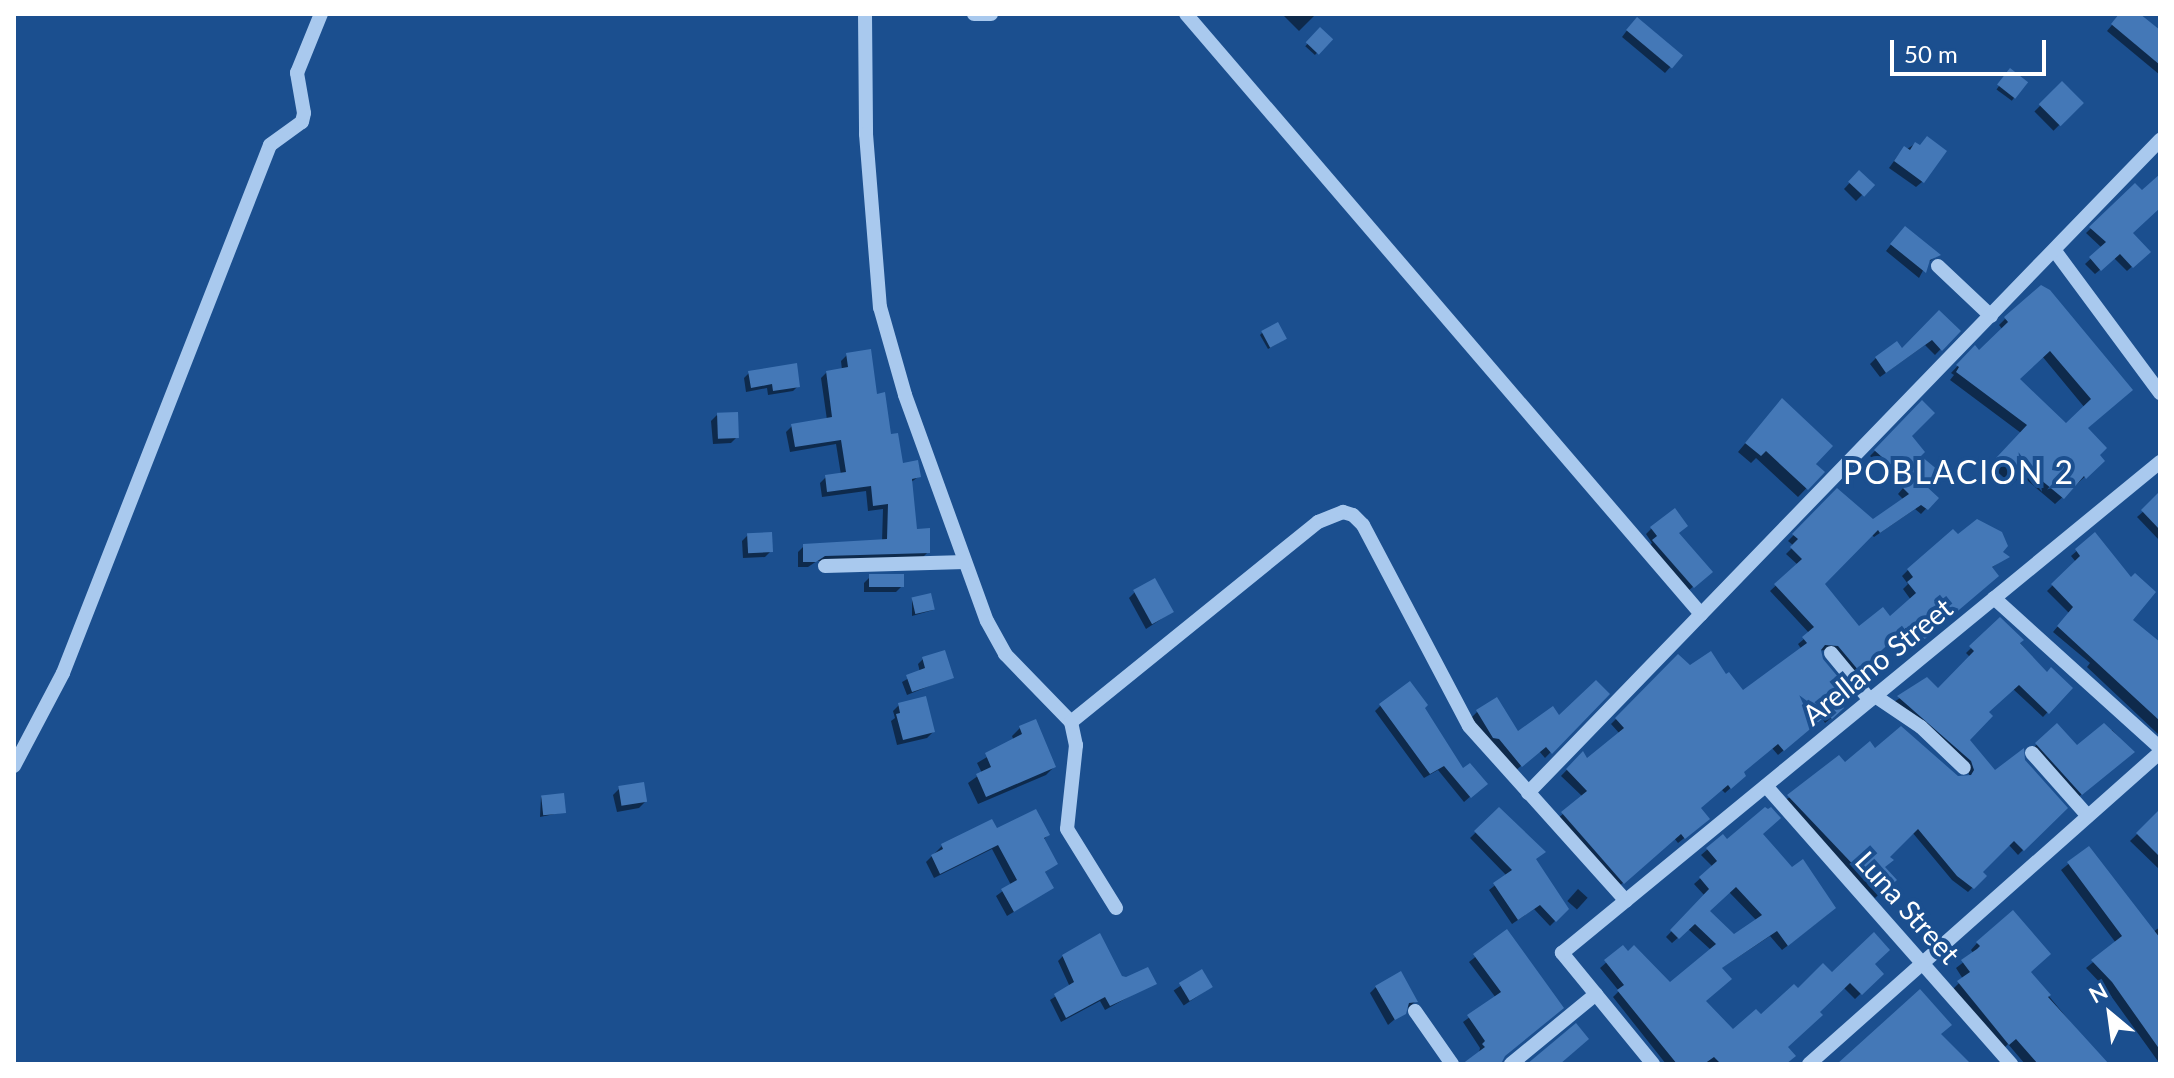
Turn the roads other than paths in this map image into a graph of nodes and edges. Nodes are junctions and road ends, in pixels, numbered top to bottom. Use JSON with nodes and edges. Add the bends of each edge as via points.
{"nodes":[{"id":1,"x":321,"y":14,"type":"edge"},
{"id":2,"x":865,"y":14,"type":"edge"},
{"id":3,"x":974,"y":14,"type":"edge"},
{"id":4,"x":991,"y":14,"type":"edge"},
{"id":5,"x":1186,"y":14,"type":"edge"},
{"id":6,"x":2160,"y":140,"type":"edge"},
{"id":7,"x":2055,"y":251,"type":"junction"},
{"id":8,"x":1938,"y":266,"type":"dead end"},
{"id":9,"x":1991,"y":316,"type":"junction"},
{"id":10,"x":2160,"y":393,"type":"edge"},
{"id":11,"x":2160,"y":462,"type":"edge"},
{"id":12,"x":965,"y":562,"type":"junction"},
{"id":13,"x":825,"y":566,"type":"dead end"},
{"id":14,"x":1994,"y":598,"type":"junction"},
{"id":15,"x":1701,"y":614,"type":"junction"},
{"id":16,"x":1831,"y":653,"type":"dead end"},
{"id":17,"x":1872,"y":698,"type":"junction"},
{"id":18,"x":1071,"y":722,"type":"junction"},
{"id":19,"x":2160,"y":750,"type":"edge"},
{"id":20,"x":2032,"y":753,"type":"dead end"},
{"id":21,"x":14,"y":766,"type":"edge"},
{"id":22,"x":1964,"y":768,"type":"dead end"},
{"id":23,"x":1766,"y":786,"type":"junction"},
{"id":24,"x":1528,"y":793,"type":"junction"},
{"id":25,"x":2088,"y":816,"type":"junction"},
{"id":26,"x":1626,"y":901,"type":"junction"},
{"id":27,"x":1116,"y":908,"type":"dead end"},
{"id":28,"x":1924,"y":963,"type":"junction"},
{"id":29,"x":1596,"y":994,"type":"junction"},
{"id":30,"x":1415,"y":1011,"type":"dead end"},
{"id":31,"x":1452,"y":1064,"type":"edge"},
{"id":32,"x":1511,"y":1064,"type":"edge"},
{"id":33,"x":1653,"y":1064,"type":"edge"},
{"id":34,"x":1809,"y":1064,"type":"edge"},
{"id":35,"x":2011,"y":1064,"type":"edge"}],
"edges":[{"from":1,"to":21,"type":"street","via":[[297,73],[302,122],[270,145],[63,673]]},
{"from":2,"to":12,"type":"street","via":[[866,134],[880,307],[905,395]]},
{"from":3,"to":4,"type":"street"},
{"from":5,"to":15,"type":"street"},
{"from":6,"to":7,"type":"street"},
{"from":7,"to":9,"type":"street"},
{"from":7,"to":10,"type":"street"},
{"from":8,"to":9,"type":"street"},
{"from":9,"to":15,"type":"street"},
{"from":11,"to":14,"type":"street","name":"Arellano Street"},
{"from":12,"to":13,"type":"street"},
{"from":12,"to":18,"type":"street","via":[[1005,654]]},
{"from":14,"to":17,"type":"street","name":"Arellano Street"},
{"from":14,"to":19,"type":"street"},
{"from":15,"to":24,"type":"street"},
{"from":16,"to":17,"type":"street"},
{"from":17,"to":22,"type":"street","via":[[1921,727]]},
{"from":17,"to":23,"type":"street","name":"Arellano Street"},
{"from":18,"to":24,"type":"street","via":[[1318,522],[1343,512],[1363,525],[1469,726]]},
{"from":18,"to":27,"type":"street","via":[[1076,745],[1067,829]]},
{"from":19,"to":25,"type":"street"},
{"from":20,"to":25,"type":"street"},
{"from":23,"to":26,"type":"street","name":"Arellano Street"},
{"from":23,"to":28,"type":"street","name":"Luna Street"},
{"from":24,"to":26,"type":"street"},
{"from":25,"to":28,"type":"street"},
{"from":26,"to":29,"type":"street","name":"Arellano Street","via":[[1562,953]]},
{"from":28,"to":34,"type":"street"},
{"from":28,"to":35,"type":"street","name":"Luna Street"},
{"from":29,"to":32,"type":"street"},
{"from":29,"to":33,"type":"street"},
{"from":30,"to":31,"type":"street"}]}
